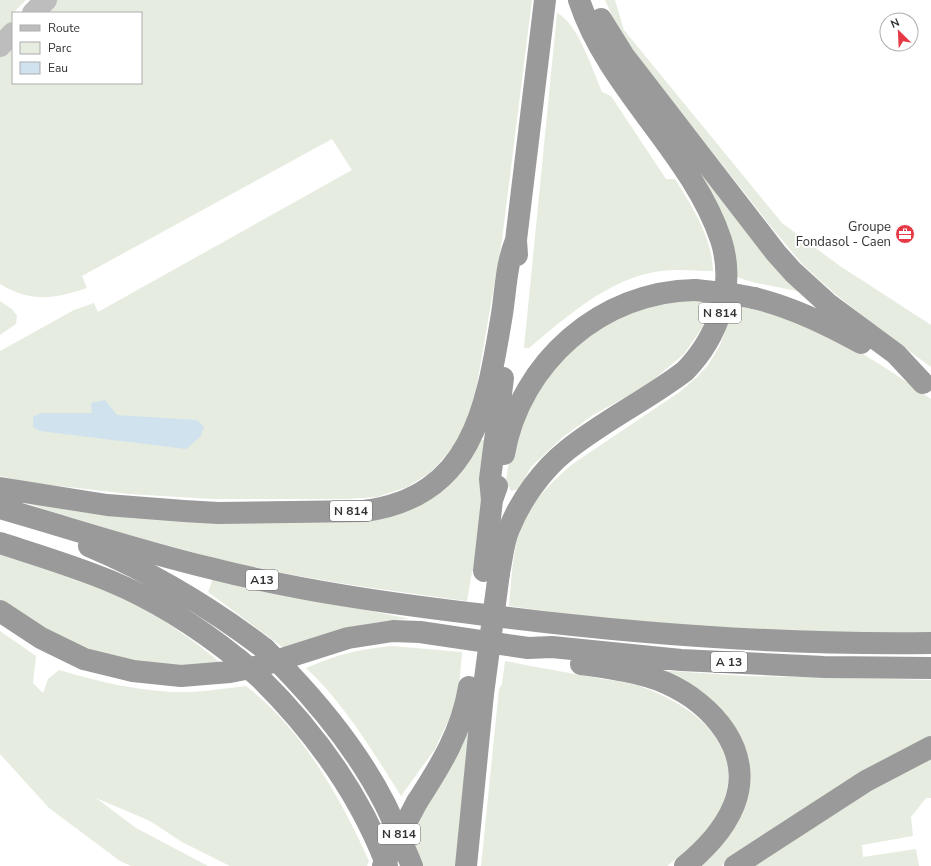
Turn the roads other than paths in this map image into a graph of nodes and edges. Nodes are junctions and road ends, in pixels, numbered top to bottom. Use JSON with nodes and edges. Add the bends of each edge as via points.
{"nodes":[{"id":1,"x":46,"y":0,"type":"edge"},
{"id":2,"x":545,"y":0,"type":"edge"},
{"id":3,"x":579,"y":0,"type":"edge"},
{"id":4,"x":594,"y":0,"type":"edge"},
{"id":5,"x":34,"y":12,"type":"edge"},
{"id":6,"x":12,"y":34,"type":"edge"},
{"id":7,"x":0,"y":46,"type":"edge"},
{"id":8,"x":516,"y":240,"type":"junction"},
{"id":9,"x":927,"y":385,"type":"edge"},
{"id":10,"x":0,"y":488,"type":"edge"},
{"id":11,"x":492,"y":500,"type":"junction"},
{"id":12,"x":0,"y":508,"type":"edge"},
{"id":13,"x":0,"y":517,"type":"edge"},
{"id":14,"x":0,"y":542,"type":"edge"},
{"id":15,"x":491,"y":572,"type":"junction"},
{"id":16,"x":0,"y":610,"type":"edge"},
{"id":17,"x":531,"y":621,"type":"joint"},
{"id":18,"x":931,"y":643,"type":"edge"},
{"id":19,"x":528,"y":648,"type":"junction"},
{"id":20,"x":931,"y":668,"type":"edge"},
{"id":21,"x":476,"y":690,"type":"junction"},
{"id":22,"x":931,"y":747,"type":"edge"},
{"id":23,"x":469,"y":831,"type":"junction"},
{"id":24,"x":383,"y":866,"type":"edge"},
{"id":25,"x":386,"y":866,"type":"edge"},
{"id":26,"x":412,"y":866,"type":"edge"},
{"id":27,"x":466,"y":866,"type":"edge"},
{"id":28,"x":474,"y":866,"type":"edge"},
{"id":29,"x":685,"y":866,"type":"edge"},
{"id":30,"x":735,"y":866,"type":"edge"}],
"edges":[{"from":1,"to":5,"type":"main road"},
{"from":2,"to":8,"type":"highway","number":"N 814"},
{"from":3,"to":15,"type":"highway","number":"N 814","via":[[598,44],[611,66],[685,172],[714,224],[725,258],[725,294],[710,338],[685,371],[566,451],[543,475],[514,518]]},
{"from":4,"to":9,"type":"highway","via":[[606,28],[624,56],[776,253],[827,303],[896,354]]},
{"from":6,"to":7,"type":"main road"},
{"from":8,"to":10,"type":"highway","number":"N 814","via":[[509,258],[502,313],[487,392],[477,424],[466,447],[452,467],[411,499],[384,508],[342,512],[218,513],[108,505]]},
{"from":8,"to":11,"type":"highway","number":"N 814","via":[[518,258],[490,479]]},
{"from":9,"to":11,"type":"highway","bridge":true,"via":[[834,327],[780,304],[695,290],[660,293],[640,298],[616,308],[586,326],[554,353],[531,384],[518,410],[505,449],[500,480]]},
{"from":11,"to":15,"type":"highway","number":"N 814"},
{"from":12,"to":17,"type":"highway","number":"A13","via":[[259,580],[359,598]]},
{"from":13,"to":26,"type":"highway","number":"N 814","bridge":true,"via":[[86,545],[135,567],[202,604],[265,649],[324,712],[362,763],[386,805]]},
{"from":14,"to":25,"type":"highway","number":"N 814","bridge":true,"via":[[86,571],[132,591],[181,619],[238,658],[310,730],[340,771]]},
{"from":15,"to":21,"type":"highway","number":"N 814"},
{"from":16,"to":19,"type":"highway","via":[[41,638],[84,659],[133,671],[181,676],[230,672],[260,666],[348,638],[393,631],[420,632]]},
{"from":17,"to":18,"type":"highway","number":"A 13","via":[[657,634],[758,640],[859,644]]},
{"from":19,"to":20,"type":"highway","number":"A 13","via":[[552,647],[751,664]]},
{"from":19,"to":29,"type":"highway","via":[[552,659],[614,669],[665,683],[693,699],[722,725],[737,757],[739,780],[736,797],[719,832]]},
{"from":21,"to":23,"type":"highway","number":"N 814"},
{"from":21,"to":24,"type":"highway","number":"N 814","bridge":true,"via":[[449,751],[417,802]]},
{"from":22,"to":30,"type":"highway","via":[[866,781]]},
{"from":23,"to":27,"type":"highway","number":"N 814"},
{"from":23,"to":28,"type":"highway","via":[[475,849]]}]}
